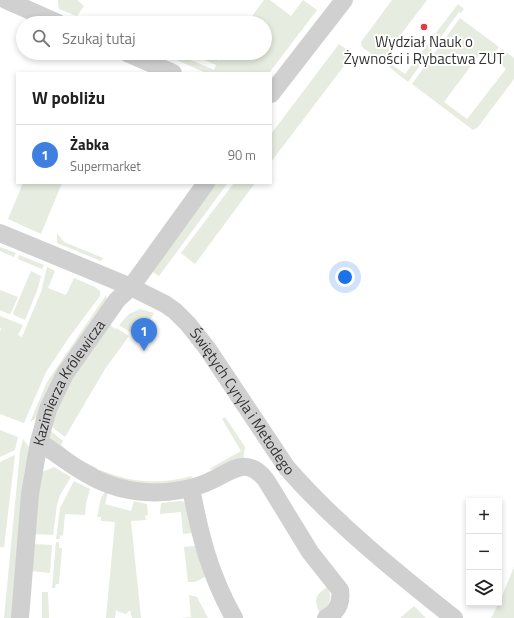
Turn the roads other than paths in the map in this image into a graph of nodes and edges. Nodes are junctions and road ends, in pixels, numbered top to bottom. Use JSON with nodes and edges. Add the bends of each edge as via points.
{"nodes":[{"id":1,"x":6,"y":0,"type":"edge"},
{"id":2,"x":344,"y":0,"type":"edge"},
{"id":3,"x":42,"y":16,"type":"edge"},
{"id":4,"x":143,"y":60,"type":"edge"},
{"id":5,"x":171,"y":72,"type":"edge"},
{"id":6,"x":272,"y":93,"type":"edge"},
{"id":7,"x":205,"y":184,"type":"edge"},
{"id":8,"x":0,"y":233,"type":"edge"},
{"id":9,"x":131,"y":287,"type":"junction"},
{"id":10,"x":39,"y":442,"type":"junction"},
{"id":11,"x":191,"y":488,"type":"junction"},
{"id":12,"x":20,"y":618,"type":"edge"},
{"id":13,"x":234,"y":618,"type":"edge"},
{"id":14,"x":326,"y":618,"type":"edge"},
{"id":15,"x":454,"y":618,"type":"edge"}],
"edges":[{"from":1,"to":3,"type":"street"},
{"from":2,"to":6,"type":"street"},
{"from":4,"to":5,"type":"street"},
{"from":7,"to":9,"type":"street","name":"Kazimierza Królewicza"},
{"from":8,"to":9,"type":"street","name":"Świętych Cyryla i Metodego"},
{"from":9,"to":10,"type":"street","name":"Kazimierza Królewicza","via":[[117,300],[65,374],[48,409]]},
{"from":9,"to":15,"type":"street","name":"Świętych Cyryla i Metodego","via":[[165,304],[188,324],[220,367],[287,468],[301,484],[373,551]]},
{"from":10,"to":11,"type":"street","via":[[101,482],[133,491],[167,492]]},
{"from":10,"to":12,"type":"street","name":"Kazimierza Królewicza","via":[[30,494]]},
{"from":11,"to":13,"type":"street","via":[[210,566]]},
{"from":11,"to":14,"type":"street","via":[[236,468],[246,466],[259,472],[310,552],[340,590],[340,604]]}]}
